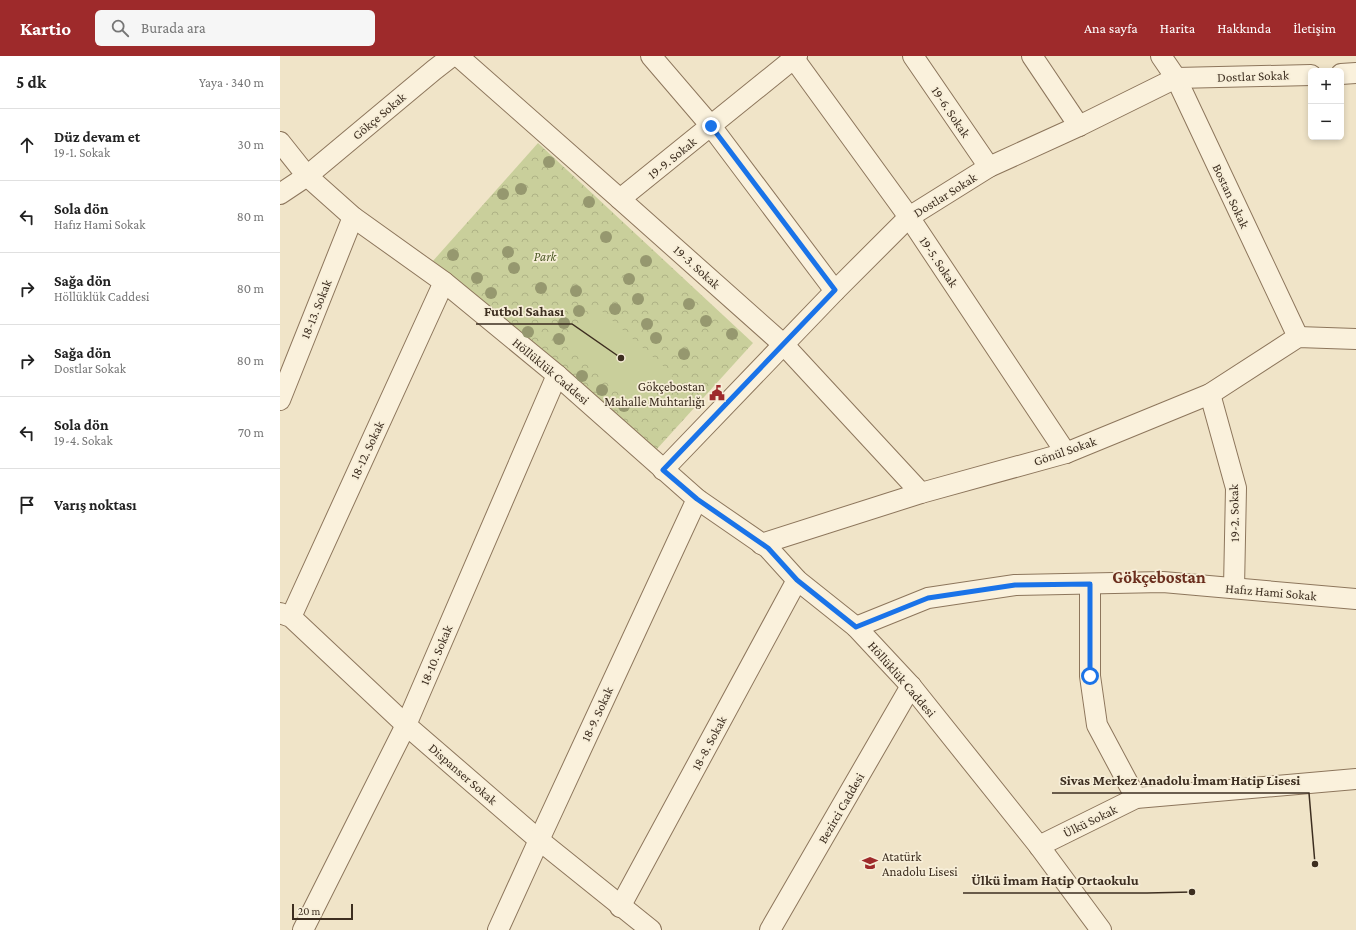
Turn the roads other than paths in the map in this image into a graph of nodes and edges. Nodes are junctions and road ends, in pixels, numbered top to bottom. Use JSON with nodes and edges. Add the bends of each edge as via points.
{"nodes":[{"id":1,"x":452,"y":56,"type":"edge"},
{"id":2,"x":458,"y":56,"type":"edge"},
{"id":3,"x":651,"y":56,"type":"edge"},
{"id":4,"x":913,"y":56,"type":"edge"},
{"id":5,"x":1032,"y":56,"type":"edge"},
{"id":6,"x":1161,"y":56,"type":"edge"},
{"id":7,"x":794,"y":57,"type":"edge"},
{"id":8,"x":430,"y":63,"type":"edge"},
{"id":9,"x":1356,"y":73,"type":"edge"},
{"id":10,"x":1344,"y":74,"type":"edge"},
{"id":11,"x":1308,"y":75,"type":"edge"},
{"id":12,"x":1176,"y":78,"type":"junction"},
{"id":13,"x":711,"y":126,"type":"junction"},
{"id":14,"x":1079,"y":126,"type":"junction"},
{"id":15,"x":280,"y":142,"type":"edge"},
{"id":16,"x":989,"y":167,"type":"junction"},
{"id":17,"x":306,"y":176,"type":"junction"},
{"id":18,"x":280,"y":194,"type":"edge"},
{"id":19,"x":620,"y":199,"type":"junction"},
{"id":20,"x":352,"y":217,"type":"junction"},
{"id":21,"x":909,"y":217,"type":"junction"},
{"id":22,"x":444,"y":282,"type":"junction"},
{"id":23,"x":835,"y":290,"type":"junction"},
{"id":24,"x":1298,"y":337,"type":"junction"},
{"id":25,"x":1356,"y":339,"type":"edge"},
{"id":26,"x":784,"y":345,"type":"junction"},
{"id":27,"x":557,"y":375,"type":"junction"},
{"id":28,"x":1210,"y":394,"type":"junction"},
{"id":29,"x":280,"y":400,"type":"edge"},
{"id":30,"x":1066,"y":453,"type":"junction"},
{"id":31,"x":663,"y":470,"type":"junction"},
{"id":32,"x":921,"y":493,"type":"junction"},
{"id":33,"x":697,"y":499,"type":"junction"},
{"id":34,"x":761,"y":544,"type":"junction"},
{"id":35,"x":797,"y":580,"type":"junction"},
{"id":36,"x":1090,"y":584,"type":"junction"},
{"id":37,"x":1234,"y":588,"type":"junction"},
{"id":38,"x":1356,"y":599,"type":"edge"},
{"id":39,"x":285,"y":615,"type":"edge"},
{"id":40,"x":856,"y":627,"type":"junction"},
{"id":41,"x":911,"y":686,"type":"junction"},
{"id":42,"x":406,"y":725,"type":"junction"},
{"id":43,"x":1356,"y":779,"type":"edge"},
{"id":44,"x":1136,"y":798,"type":"junction"},
{"id":45,"x":539,"y":840,"type":"junction"},
{"id":46,"x":1039,"y":846,"type":"junction"},
{"id":47,"x":620,"y":906,"type":"junction"},
{"id":48,"x":304,"y":930,"type":"edge"},
{"id":49,"x":498,"y":930,"type":"edge"},
{"id":50,"x":651,"y":930,"type":"edge"},
{"id":51,"x":770,"y":930,"type":"edge"},
{"id":52,"x":1101,"y":930,"type":"edge"}],
"edges":[{"from":1,"to":8,"type":"street","name":"Gökçe Sokak"},
{"from":2,"to":19,"type":"street","name":"19-3. Sokak"},
{"from":3,"to":13,"type":"street"},
{"from":4,"to":16,"type":"street","name":"19-6. Sokak"},
{"from":5,"to":14,"type":"street"},
{"from":6,"to":12,"type":"street","name":"Bostan Sokak"},
{"from":7,"to":13,"type":"street","name":"19-9. Sokak"},
{"from":7,"to":21,"type":"street","name":"19-5. Sokak"},
{"from":8,"to":17,"type":"street","name":"Gökçe Sokak"},
{"from":9,"to":10,"type":"street"},
{"from":11,"to":12,"type":"street","name":"Dostlar Sokak"},
{"from":12,"to":14,"type":"street","name":"Dostlar Sokak"},
{"from":12,"to":24,"type":"street","name":"Bostan Sokak"},
{"from":13,"to":19,"type":"street","name":"19-9. Sokak"},
{"from":13,"to":23,"type":"street"},
{"from":14,"to":16,"type":"street","name":"Dostlar Sokak"},
{"from":15,"to":17,"type":"street","name":"Höllüklük Caddesi"},
{"from":16,"to":21,"type":"street","name":"Dostlar Sokak"},
{"from":17,"to":18,"type":"street","name":"Gökçe Sokak"},
{"from":17,"to":20,"type":"street","name":"Höllüklük Caddesi"},
{"from":19,"to":26,"type":"street","name":"19-3. Sokak"},
{"from":20,"to":22,"type":"street","name":"Höllüklük Caddesi"},
{"from":20,"to":29,"type":"street","name":"18-13. Sokak"},
{"from":21,"to":23,"type":"street","name":"Dostlar Sokak"},
{"from":21,"to":30,"type":"street","name":"19-5. Sokak"},
{"from":22,"to":27,"type":"street","name":"Höllüklük Caddesi"},
{"from":22,"to":39,"type":"street","name":"18-12. Sokak"},
{"from":23,"to":26,"type":"street","name":"Dostlar Sokak"},
{"from":24,"to":25,"type":"street"},
{"from":24,"to":28,"type":"street","name":"Gönül Sokak"},
{"from":26,"to":31,"type":"street","name":"Dostlar Sokak"},
{"from":26,"to":32,"type":"street","name":"19-3. Sokak"},
{"from":27,"to":31,"type":"street","name":"Höllüklük Caddesi"},
{"from":27,"to":42,"type":"street","name":"18-10. Sokak"},
{"from":28,"to":30,"type":"street","name":"Gönül Sokak"},
{"from":28,"to":37,"type":"street","name":"19-2. Sokak","via":[[1236,488]]},
{"from":30,"to":32,"type":"street","name":"Gönül Sokak"},
{"from":31,"to":33,"type":"street","name":"Höllüklük Caddesi"},
{"from":32,"to":34,"type":"street","name":"Gönül Sokak"},
{"from":33,"to":34,"type":"street","name":"Höllüklük Caddesi"},
{"from":33,"to":45,"type":"street","name":"18-9. Sokak"},
{"from":34,"to":35,"type":"street","name":"Höllüklük Caddesi","via":[[768,548]]},
{"from":35,"to":40,"type":"street","name":"Höllüklük Caddesi"},
{"from":35,"to":47,"type":"street","name":"18-8. Sokak"},
{"from":36,"to":37,"type":"street","name":"Hafız Hami Sokak","via":[[1163,582]]},
{"from":36,"to":40,"type":"street","name":"Hafız Hami Sokak","via":[[1015,585],[928,598]]},
{"from":36,"to":44,"type":"street","via":[[1090,676],[1097,725]]},
{"from":37,"to":38,"type":"street","name":"Hafız Hami Sokak"},
{"from":39,"to":42,"type":"street","name":"Dispanser Sokak"},
{"from":40,"to":41,"type":"street","name":"Höllüklük Caddesi"},
{"from":41,"to":46,"type":"street","name":"Höllüklük Caddesi"},
{"from":41,"to":51,"type":"street","name":"Bezirci Caddesi"},
{"from":42,"to":45,"type":"street","name":"Dispanser Sokak"},
{"from":42,"to":48,"type":"street","name":"18-10. Sokak"},
{"from":43,"to":44,"type":"street","name":"Ülkü Sokak"},
{"from":44,"to":46,"type":"street","name":"Ülkü Sokak"},
{"from":45,"to":47,"type":"street","name":"Dispanser Sokak"},
{"from":45,"to":49,"type":"street","name":"18-9. Sokak"},
{"from":46,"to":52,"type":"street","name":"Höllüklük Caddesi"},
{"from":47,"to":50,"type":"street","name":"Dispanser Sokak"}]}
